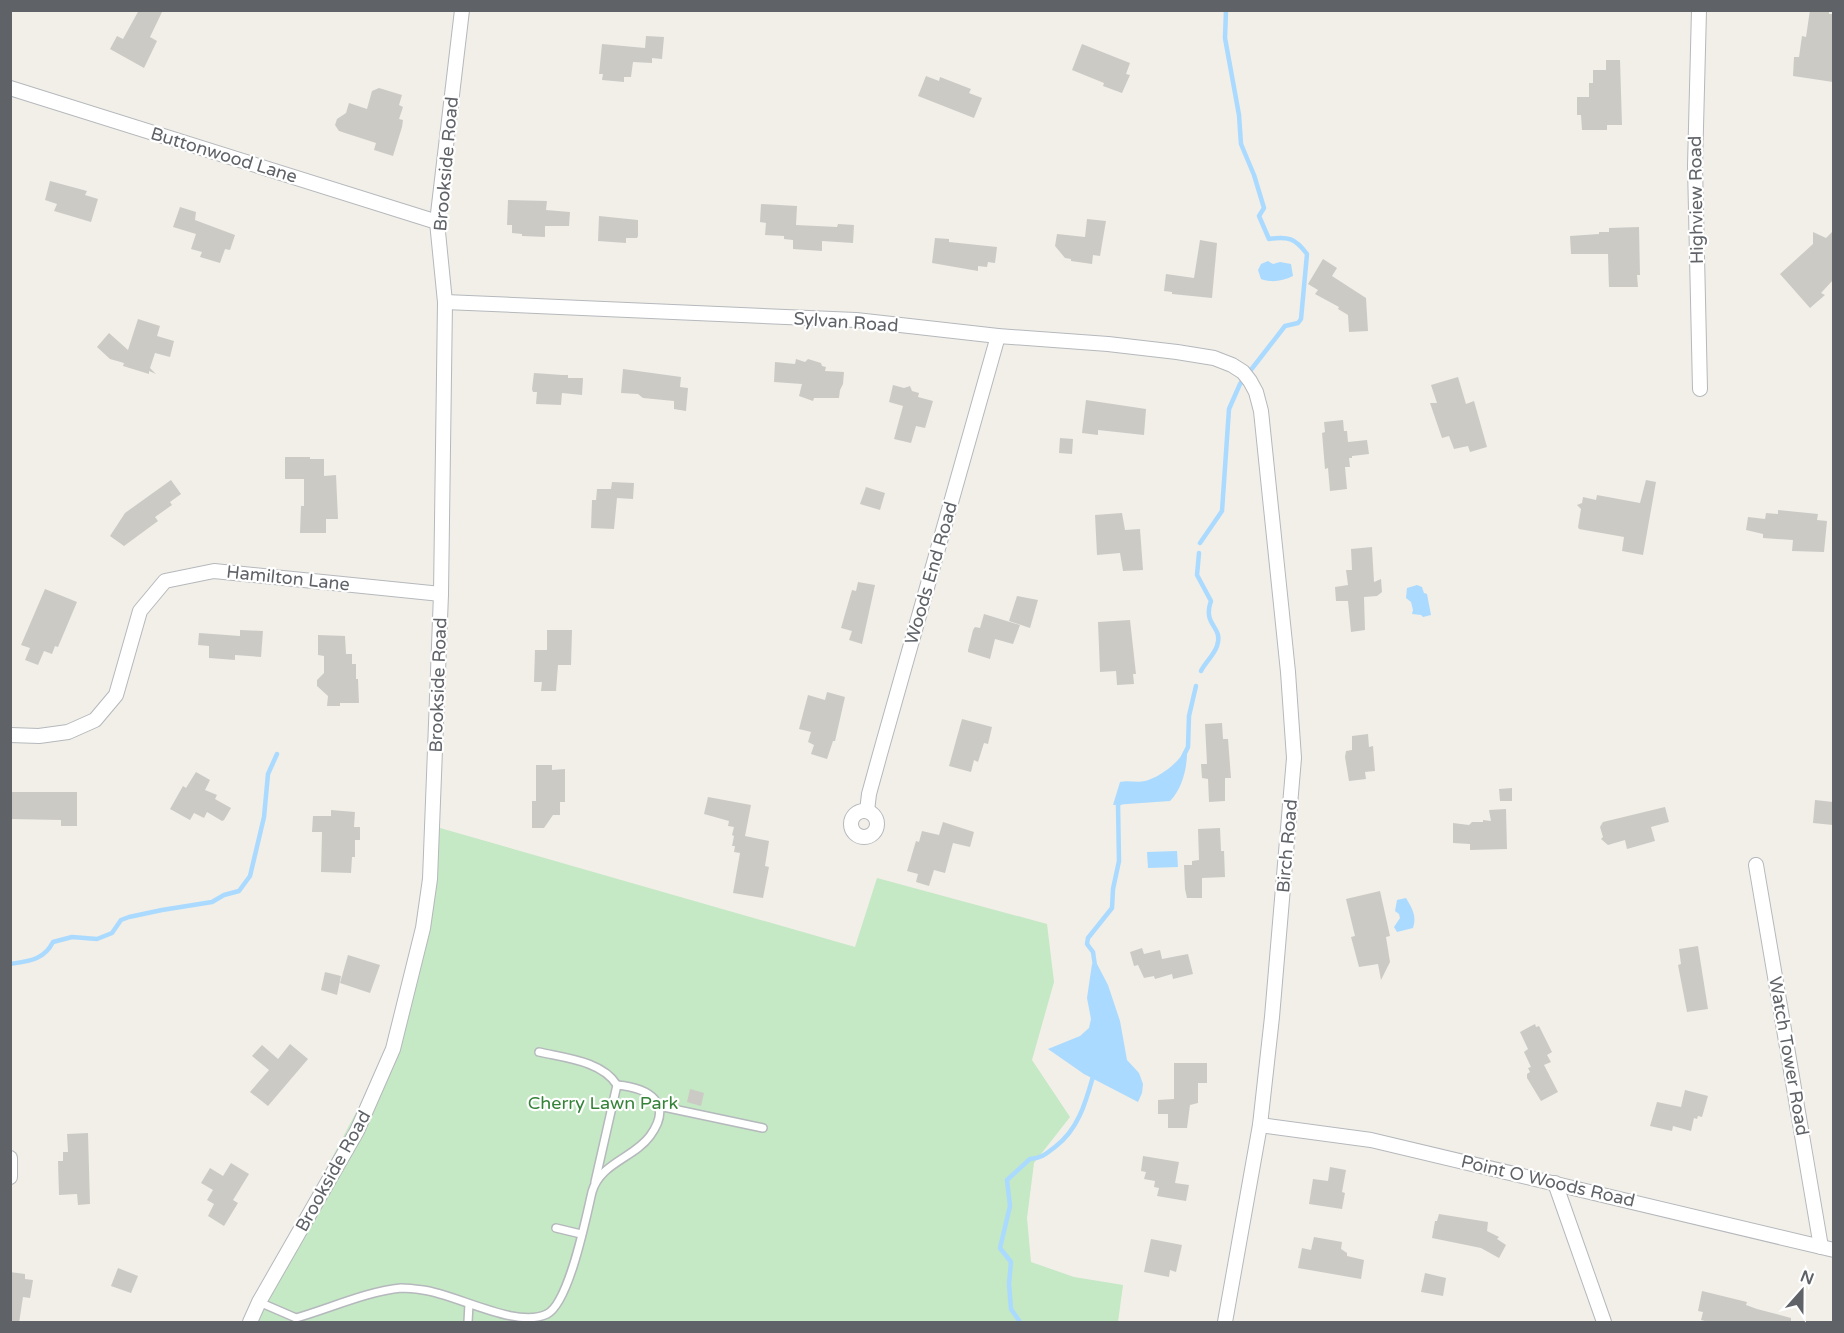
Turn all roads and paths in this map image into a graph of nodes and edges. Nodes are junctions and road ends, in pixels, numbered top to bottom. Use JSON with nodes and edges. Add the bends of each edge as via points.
{"nodes":[{"id":1,"x":462,"y":10,"type":"edge"},
{"id":2,"x":1699,"y":10,"type":"edge"},
{"id":3,"x":10,"y":88,"type":"edge"},
{"id":4,"x":437,"y":222,"type":"junction"},
{"id":5,"x":445,"y":302,"type":"junction"},
{"id":6,"x":998,"y":336,"type":"junction"},
{"id":7,"x":1246,"y":376,"type":"joint"},
{"id":8,"x":1700,"y":389,"type":"dead end"},
{"id":9,"x":441,"y":594,"type":"junction"},
{"id":10,"x":10,"y":735,"type":"edge"},
{"id":11,"x":867,"y":811,"type":"dead end"},
{"id":12,"x":1756,"y":865,"type":"dead end"},
{"id":13,"x":539,"y":1052,"type":"dead end"},
{"id":14,"x":617,"y":1085,"type":"junction"},
{"id":15,"x":659,"y":1106,"type":"junction"},
{"id":16,"x":1260,"y":1125,"type":"junction"},
{"id":17,"x":763,"y":1128,"type":"dead end"},
{"id":18,"x":10,"y":1158,"type":"edge"},
{"id":19,"x":10,"y":1177,"type":"edge"},
{"id":20,"x":1555,"y":1183,"type":"junction"},
{"id":21,"x":594,"y":1184,"type":"junction"},
{"id":22,"x":556,"y":1228,"type":"dead end"},
{"id":23,"x":581,"y":1234,"type":"junction"},
{"id":24,"x":1827,"y":1249,"type":"edge"},
{"id":25,"x":259,"y":1302,"type":"junction"},
{"id":26,"x":469,"y":1304,"type":"junction"},
{"id":27,"x":250,"y":1323,"type":"edge"},
{"id":28,"x":468,"y":1323,"type":"edge"},
{"id":29,"x":1225,"y":1323,"type":"edge"},
{"id":30,"x":1604,"y":1323,"type":"edge"}],
"edges":[{"from":1,"to":4,"type":"street","name":"Brookside Road"},
{"from":2,"to":8,"type":"street","name":"Highview Road","via":[[1695,166]]},
{"from":3,"to":4,"type":"street","name":"Buttonwood Lane"},
{"from":4,"to":5,"type":"street","name":"Brookside Road"},
{"from":5,"to":6,"type":"street","name":"Sylvan Road","via":[[856,320]]},
{"from":5,"to":9,"type":"street","name":"Brookside Road"},
{"from":6,"to":7,"type":"street","name":"Sylvan Road","via":[[1108,344],[1214,358]]},
{"from":6,"to":11,"type":"street","name":"Woods End Road"},
{"from":7,"to":16,"type":"street","name":"Birch Road","via":[[1261,411],[1294,758]]},
{"from":9,"to":10,"type":"street","name":"Hamilton Lane","via":[[214,571],[165,581],[140,611],[116,695],[94,720],[68,732]]},
{"from":9,"to":25,"type":"street","name":"Brookside Road","via":[[430,879],[423,928],[393,1049],[357,1131]]},
{"from":12,"to":24,"type":"street","name":"Watch Tower Road"},
{"from":13,"to":14,"type":"lane","via":[[592,1065],[612,1077]]},
{"from":14,"to":15,"type":"lane","via":[[635,1087],[654,1097]]},
{"from":14,"to":21,"type":"lane"},
{"from":15,"to":17,"type":"lane"},
{"from":15,"to":21,"type":"lane","via":[[650,1137],[614,1163]]},
{"from":16,"to":20,"type":"street","name":"Point O Woods Road","via":[[1371,1140]]},
{"from":16,"to":29,"type":"street","name":"Birch Road"},
{"from":18,"to":19,"type":"street"},
{"from":20,"to":24,"type":"street","name":"Point O Woods Road"},
{"from":20,"to":30,"type":"street"},
{"from":21,"to":23,"type":"lane"},
{"from":22,"to":23,"type":"lane"},
{"from":23,"to":26,"type":"lane","via":[[565,1290],[554,1309],[545,1315],[529,1318]]},
{"from":25,"to":26,"type":"lane","via":[[296,1318],[401,1288],[427,1291]]},
{"from":25,"to":27,"type":"street","name":"Brookside Road"},
{"from":26,"to":28,"type":"lane"}]}
